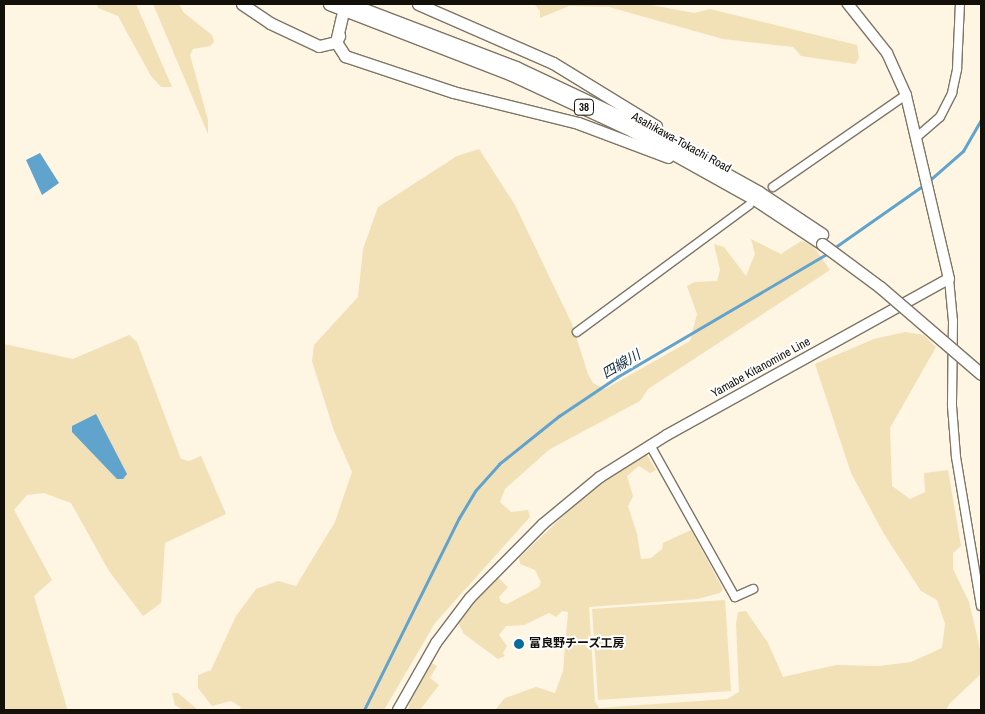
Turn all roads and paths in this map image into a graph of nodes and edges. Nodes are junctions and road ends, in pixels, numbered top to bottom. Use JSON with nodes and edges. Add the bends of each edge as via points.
{"nodes":[{"id":1,"x":242,"y":4,"type":"edge"},
{"id":2,"x":329,"y":4,"type":"edge"},
{"id":3,"x":352,"y":4,"type":"edge"},
{"id":4,"x":418,"y":4,"type":"edge"},
{"id":5,"x":848,"y":4,"type":"edge"},
{"id":6,"x":960,"y":4,"type":"edge"},
{"id":7,"x":346,"y":17,"type":"dead end"},
{"id":8,"x":336,"y":42,"type":"junction"},
{"id":9,"x":906,"y":96,"type":"junction"},
{"id":10,"x":918,"y":136,"type":"junction"},
{"id":11,"x":708,"y":167,"type":"junction"},
{"id":12,"x":773,"y":187,"type":"dead end"},
{"id":13,"x":749,"y":205,"type":"dead end"},
{"id":14,"x":826,"y":241,"type":"junction"},
{"id":15,"x":949,"y":279,"type":"junction"},
{"id":16,"x":577,"y":332,"type":"dead end"},
{"id":17,"x":981,"y":364,"type":"edge"},
{"id":18,"x":981,"y":374,"type":"edge"},
{"id":19,"x":650,"y":445,"type":"junction"},
{"id":20,"x":753,"y":589,"type":"dead end"},
{"id":21,"x":981,"y":606,"type":"edge"},
{"id":22,"x":398,"y":710,"type":"edge"}],
"edges":[{"from":1,"to":8,"type":"highway","via":[[270,23],[319,46]]},
{"from":2,"to":11,"type":"highway","name":"Asahikawa-Tokachi Road","number":"38","via":[[567,99]]},
{"from":3,"to":11,"type":"highway","name":"Asahikawa-Tokachi Road","number":"38","via":[[516,67],[637,124]]},
{"from":4,"to":11,"type":"highway","via":[[553,63]]},
{"from":5,"to":9,"type":"main road","via":[[887,53]]},
{"from":6,"to":10,"type":"street","via":[[957,69],[952,93],[940,117]]},
{"from":7,"to":8,"type":"highway"},
{"from":8,"to":11,"type":"highway","number":"38","via":[[345,56],[359,62],[453,92],[578,123]]},
{"from":9,"to":10,"type":"main road"},
{"from":9,"to":12,"type":"street"},
{"from":10,"to":15,"type":"main road"},
{"from":11,"to":14,"type":"highway","name":"Asahikawa-Tokachi Road","number":"38"},
{"from":13,"to":16,"type":"street"},
{"from":14,"to":17,"type":"highway","name":"Asahikawa-Tokachi Road","number":"38","via":[[928,317]]},
{"from":14,"to":18,"type":"highway","name":"Asahikawa-Tokachi Road","number":"38","bridge":true},
{"from":15,"to":19,"type":"main road","name":"Yamabe Kitanomine Line"},
{"from":15,"to":21,"type":"street","via":[[956,457]]},
{"from":19,"to":20,"type":"street","via":[[735,597]]},
{"from":19,"to":22,"type":"main road","name":"Yamabe Kitanomine Line","via":[[600,476],[571,500],[470,598],[436,643]]}]}
